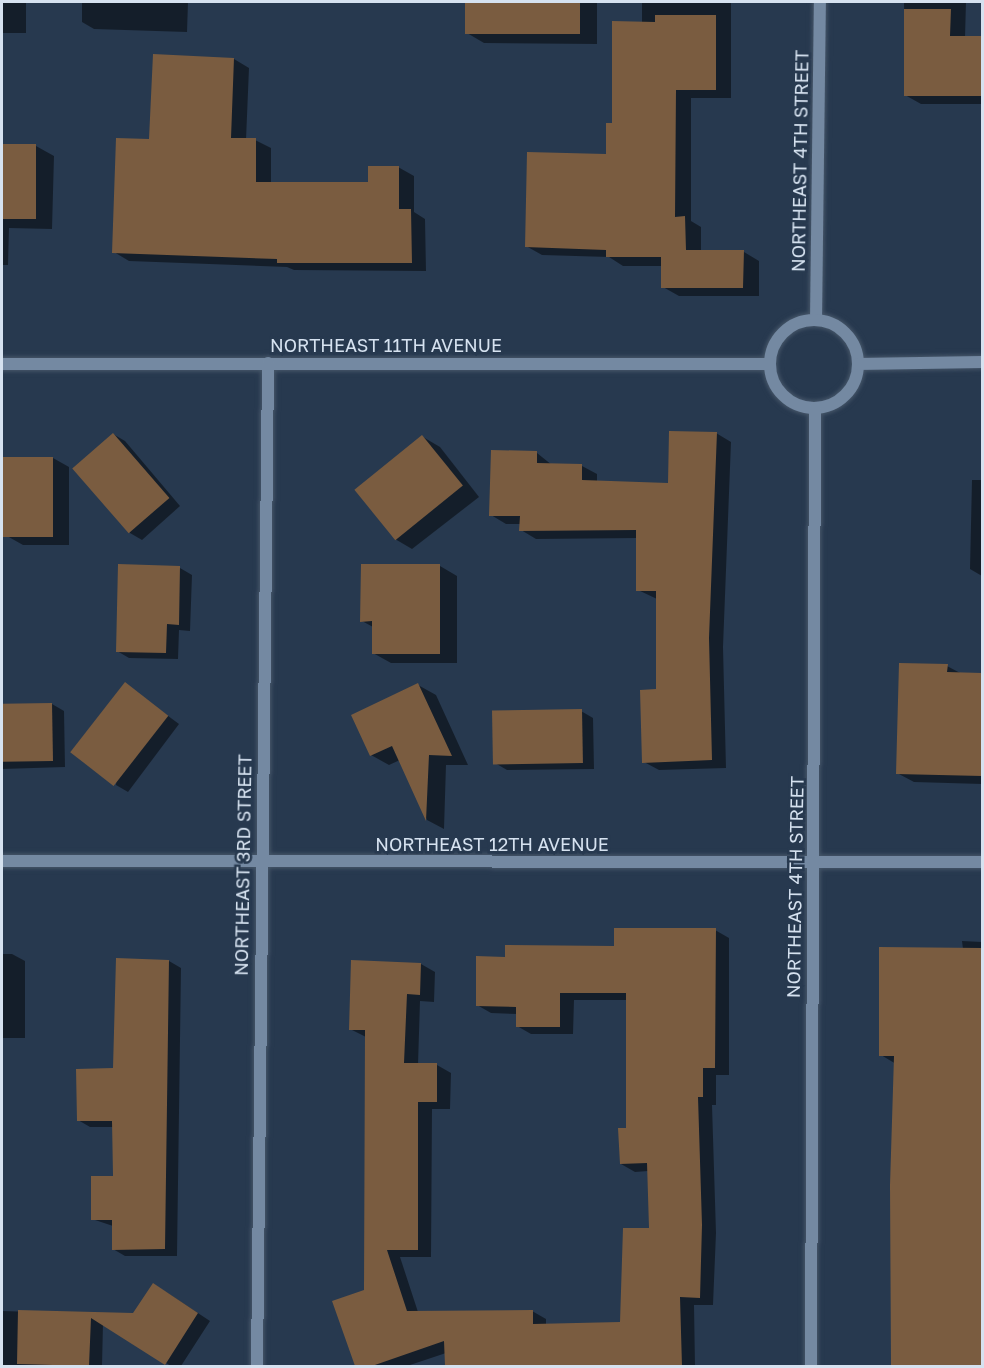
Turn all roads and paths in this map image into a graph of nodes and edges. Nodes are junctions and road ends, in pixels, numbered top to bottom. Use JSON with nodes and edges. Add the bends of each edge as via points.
{"nodes":[{"id":1,"x":820,"y":2,"type":"edge"},
{"id":2,"x":816,"y":320,"type":"junction"},
{"id":3,"x":982,"y":362,"type":"edge"},
{"id":4,"x":268,"y":363,"type":"junction"},
{"id":5,"x":2,"y":364,"type":"edge"},
{"id":6,"x":770,"y":364,"type":"junction"},
{"id":7,"x":858,"y":364,"type":"junction"},
{"id":8,"x":815,"y":408,"type":"junction"},
{"id":9,"x":2,"y":861,"type":"edge"},
{"id":10,"x":260,"y":861,"type":"junction"},
{"id":11,"x":814,"y":862,"type":"junction"},
{"id":12,"x":982,"y":862,"type":"edge"},
{"id":13,"x":257,"y":1366,"type":"edge"},
{"id":14,"x":811,"y":1366,"type":"edge"}],
"edges":[{"from":1,"to":2,"type":"street","name":"NORTHEAST 4TH STREET"},
{"from":2,"to":6,"type":"street","via":[[793,325],[782,334]]},
{"from":2,"to":7,"type":"street","via":[[844,332],[853,343]]},
{"from":3,"to":7,"type":"street"},
{"from":4,"to":5,"type":"street","name":"NORTHEAST 11TH AVENUE"},
{"from":4,"to":6,"type":"street","name":"NORTHEAST 11TH AVENUE"},
{"from":4,"to":10,"type":"street","name":"NORTHEAST 3RD STREET"},
{"from":6,"to":8,"type":"street","via":[[778,390],[788,401]]},
{"from":7,"to":8,"type":"street","via":[[854,384],[845,396],[832,405]]},
{"from":8,"to":11,"type":"street","name":"NORTHEAST 4TH STREET"},
{"from":9,"to":10,"type":"street","name":"NORTHEAST 12TH AVENUE"},
{"from":10,"to":11,"type":"street","name":"NORTHEAST 12TH AVENUE"},
{"from":10,"to":13,"type":"street","name":"NORTHEAST 3RD STREET"},
{"from":11,"to":12,"type":"street","name":"NORTHEAST 12TH AVENUE"},
{"from":11,"to":14,"type":"street","name":"NORTHEAST 4TH STREET"}]}
